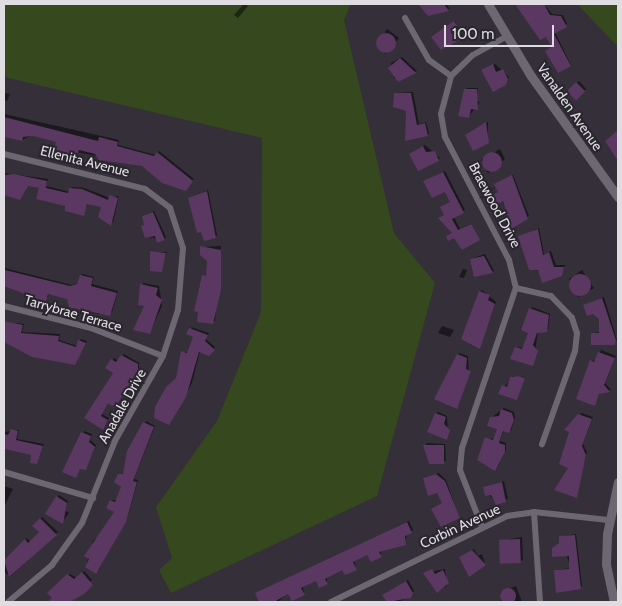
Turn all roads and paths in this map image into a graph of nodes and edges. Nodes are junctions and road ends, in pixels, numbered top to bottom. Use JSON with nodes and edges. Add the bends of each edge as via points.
{"nodes":[{"id":1,"x":488,"y":4,"type":"edge"},
{"id":2,"x":405,"y":18,"type":"dead end"},
{"id":3,"x":507,"y":36,"type":"junction"},
{"id":4,"x":450,"y":76,"type":"junction"},
{"id":5,"x":4,"y":154,"type":"edge"},
{"id":6,"x":618,"y":197,"type":"edge"},
{"id":7,"x":159,"y":198,"type":"joint"},
{"id":8,"x":516,"y":288,"type":"junction"},
{"id":9,"x":4,"y":306,"type":"edge"},
{"id":10,"x":163,"y":356,"type":"junction"},
{"id":11,"x":542,"y":444,"type":"dead end"},
{"id":12,"x":4,"y":472,"type":"edge"},
{"id":13,"x":618,"y":482,"type":"edge"},
{"id":14,"x":93,"y":498,"type":"junction"},
{"id":15,"x":534,"y":512,"type":"junction"},
{"id":16,"x":609,"y":520,"type":"junction"},
{"id":17,"x":482,"y":527,"type":"junction"},
{"id":18,"x":8,"y":602,"type":"edge"},
{"id":19,"x":331,"y":602,"type":"edge"},
{"id":20,"x":540,"y":602,"type":"edge"},
{"id":21,"x":614,"y":602,"type":"edge"}],
"edges":[{"from":1,"to":3,"type":"main road","name":"Vanalden Avenue"},
{"from":2,"to":4,"type":"street","via":[[429,60]]},
{"from":3,"to":4,"type":"street","via":[[474,55]]},
{"from":3,"to":6,"type":"main road","name":"Vanalden Avenue"},
{"from":4,"to":8,"type":"street","name":"Braewood Drive","via":[[441,114],[445,137],[509,260]]},
{"from":5,"to":7,"type":"street","name":"Ellenita Avenue","via":[[130,184]]},
{"from":7,"to":10,"type":"street","name":"Anadale Drive","via":[[179,226],[183,248],[178,310]]},
{"from":8,"to":11,"type":"street","via":[[551,296],[572,318],[577,333],[576,351]]},
{"from":8,"to":17,"type":"street","via":[[462,448],[460,470]]},
{"from":9,"to":10,"type":"street","name":"Tarrybrae Terrace","via":[[91,328]]},
{"from":10,"to":14,"type":"street","name":"Anadale Drive","via":[[124,424]]},
{"from":12,"to":14,"type":"street"},
{"from":13,"to":16,"type":"main road"},
{"from":14,"to":18,"type":"street","name":"Anadale Drive","via":[[68,545]]},
{"from":15,"to":16,"type":"street","name":"Corbin Avenue"},
{"from":15,"to":17,"type":"street","name":"Corbin Avenue"},
{"from":15,"to":20,"type":"street"},
{"from":16,"to":21,"type":"main road","via":[[606,564]]},
{"from":17,"to":19,"type":"street","name":"Corbin Avenue"}]}
